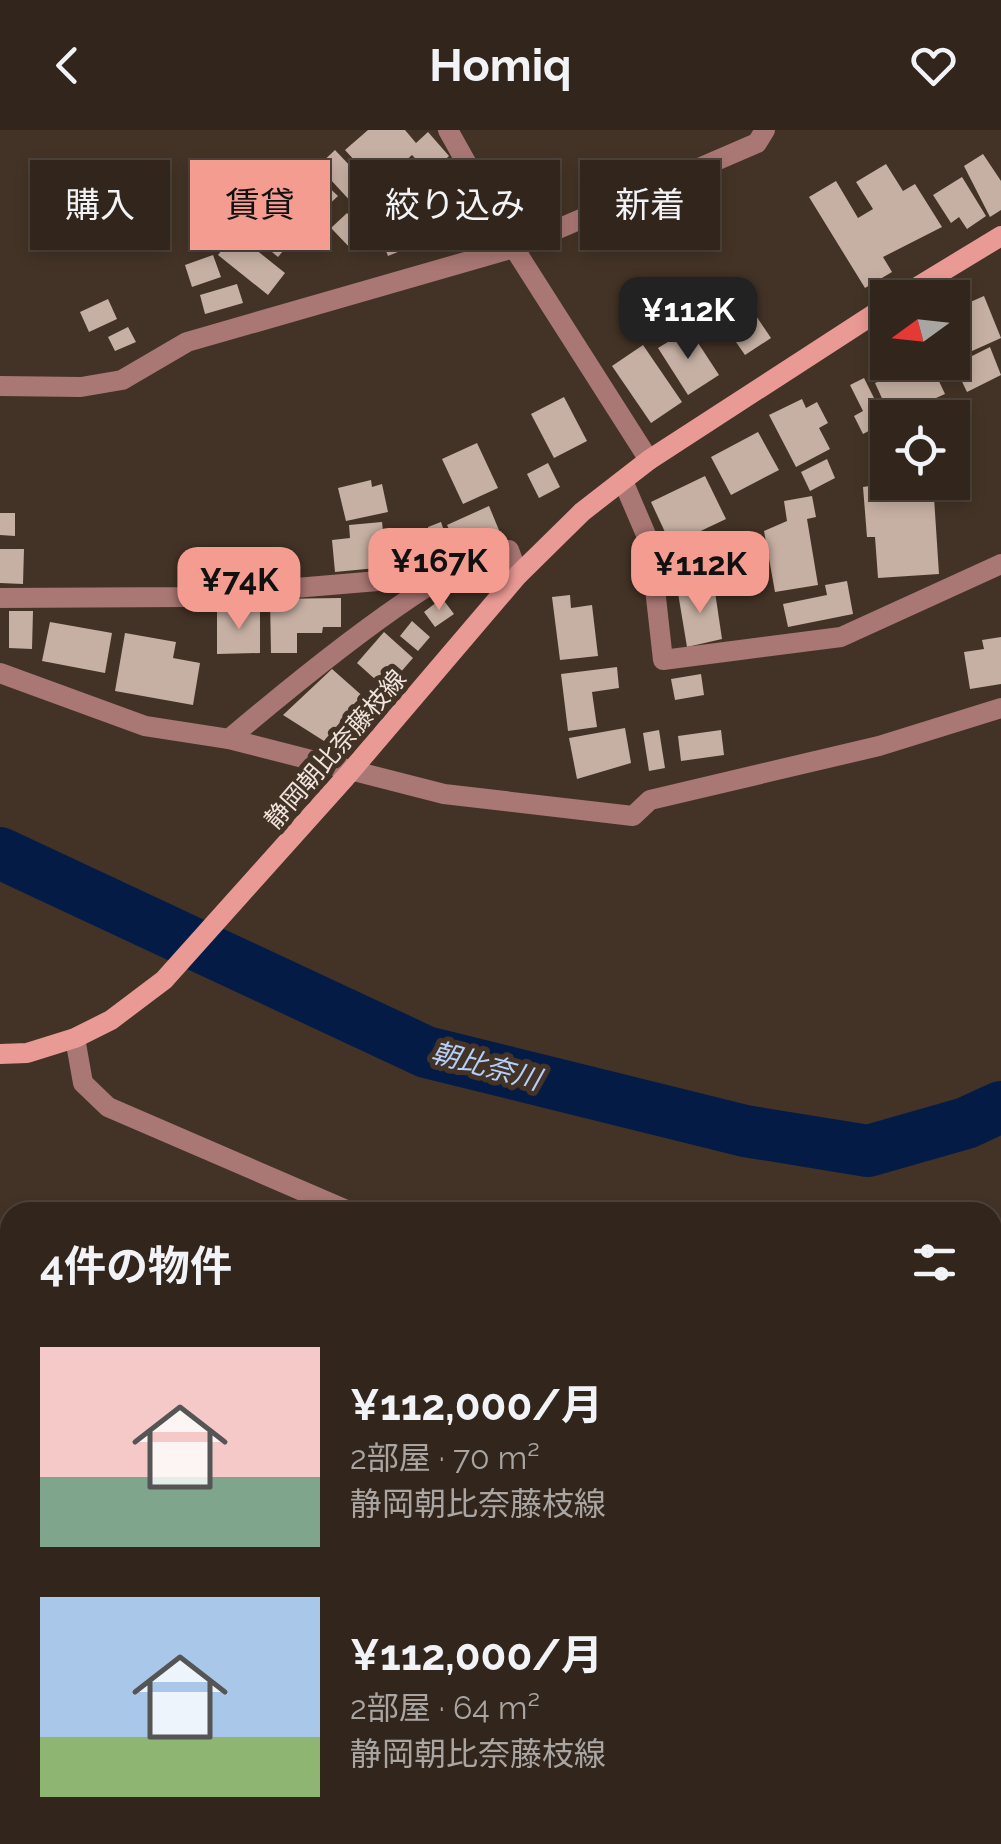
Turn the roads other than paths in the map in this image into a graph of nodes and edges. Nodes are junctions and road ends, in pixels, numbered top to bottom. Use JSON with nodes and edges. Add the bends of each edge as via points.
{"nodes":[{"id":1,"x":448,"y":130,"type":"edge"},
{"id":2,"x":765,"y":130,"type":"edge"},
{"id":3,"x":465,"y":160,"type":"edge"},
{"id":4,"x":560,"y":228,"type":"edge"},
{"id":5,"x":1001,"y":236,"type":"edge"},
{"id":6,"x":507,"y":250,"type":"edge"},
{"id":7,"x":515,"y":250,"type":"edge"},
{"id":8,"x":929,"y":280,"type":"edge"},
{"id":9,"x":870,"y":317,"type":"edge"},
{"id":10,"x":0,"y":386,"type":"edge"},
{"id":11,"x":649,"y":460,"type":"junction"},
{"id":12,"x":622,"y":481,"type":"junction"},
{"id":13,"x":1001,"y":564,"type":"edge"},
{"id":14,"x":449,"y":575,"type":"junction"},
{"id":15,"x":518,"y":575,"type":"junction"},
{"id":16,"x":0,"y":598,"type":"edge"},
{"id":17,"x":0,"y":673,"type":"edge"},
{"id":18,"x":1001,"y":708,"type":"edge"},
{"id":19,"x":229,"y":738,"type":"junction"},
{"id":20,"x":348,"y":773,"type":"junction"},
{"id":21,"x":75,"y":1038,"type":"junction"},
{"id":22,"x":0,"y":1054,"type":"edge"},
{"id":23,"x":297,"y":1202,"type":"edge"}],
"edges":[{"from":1,"to":3,"type":"street"},
{"from":2,"to":4,"type":"street","via":[[757,143]]},
{"from":5,"to":8,"type":"main road"},
{"from":6,"to":10,"type":"street","via":[[187,342],[122,380]]},
{"from":7,"to":11,"type":"street"},
{"from":9,"to":11,"type":"main road","name":"静岡朝比奈藤枝線"},
{"from":11,"to":12,"type":"main road","name":"静岡朝比奈藤枝線"},
{"from":12,"to":13,"type":"street","via":[[650,544],[663,660],[841,638]]},
{"from":12,"to":15,"type":"main road","name":"静岡朝比奈藤枝線"},
{"from":14,"to":15,"type":"street","via":[[508,550]]},
{"from":14,"to":16,"type":"street","via":[[188,598]]},
{"from":14,"to":19,"type":"street","via":[[324,660]]},
{"from":15,"to":20,"type":"main road","name":"静岡朝比奈藤枝線"},
{"from":17,"to":19,"type":"street","via":[[146,726]]},
{"from":18,"to":20,"type":"street","via":[[879,746],[650,800],[633,816],[444,794]]},
{"from":19,"to":20,"type":"street"},
{"from":20,"to":21,"type":"main road","name":"静岡朝比奈藤枝線","via":[[186,958],[111,1020]]},
{"from":21,"to":22,"type":"main road","name":"静岡朝比奈藤枝線"},
{"from":21,"to":23,"type":"street","via":[[84,1083],[108,1107]]}]}
